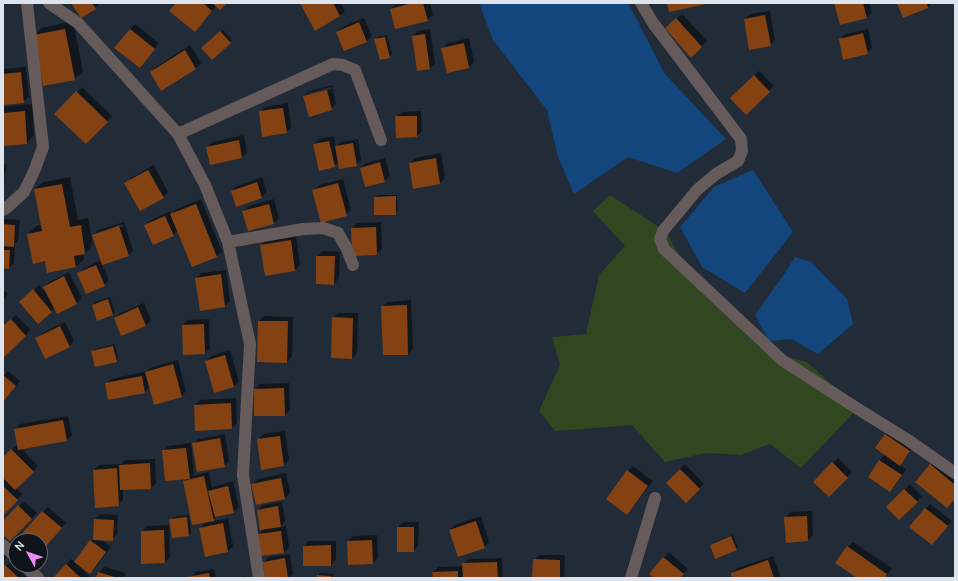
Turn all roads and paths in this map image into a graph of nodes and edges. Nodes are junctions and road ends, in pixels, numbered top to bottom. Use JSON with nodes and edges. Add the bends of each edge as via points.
{"nodes":[{"id":1,"x":27,"y":3,"type":"edge"},
{"id":2,"x":49,"y":3,"type":"edge"},
{"id":3,"x":641,"y":3,"type":"edge"},
{"id":4,"x":178,"y":134,"type":"junction"},
{"id":5,"x":381,"y":140,"type":"dead end"},
{"id":6,"x":3,"y":210,"type":"edge"},
{"id":7,"x":228,"y":242,"type":"junction"},
{"id":8,"x":353,"y":265,"type":"dead end"},
{"id":9,"x":955,"y":473,"type":"edge"},
{"id":10,"x":655,"y":498,"type":"dead end"},
{"id":11,"x":259,"y":578,"type":"edge"},
{"id":12,"x":631,"y":578,"type":"edge"}],
"edges":[{"from":1,"to":6,"type":"street","via":[[43,147],[24,192]]},
{"from":2,"to":4,"type":"street","via":[[78,23]]},
{"from":3,"to":9,"type":"street","via":[[653,24],[741,139],[742,151],[738,161],[716,174],[697,190],[663,231],[660,240],[664,249],[782,360]]},
{"from":4,"to":5,"type":"street","via":[[333,64],[355,70]]},
{"from":4,"to":7,"type":"street","via":[[205,185]]},
{"from":7,"to":8,"type":"street","via":[[323,228],[338,233]]},
{"from":7,"to":11,"type":"street","via":[[250,344],[244,475]]},
{"from":10,"to":12,"type":"street"}]}
